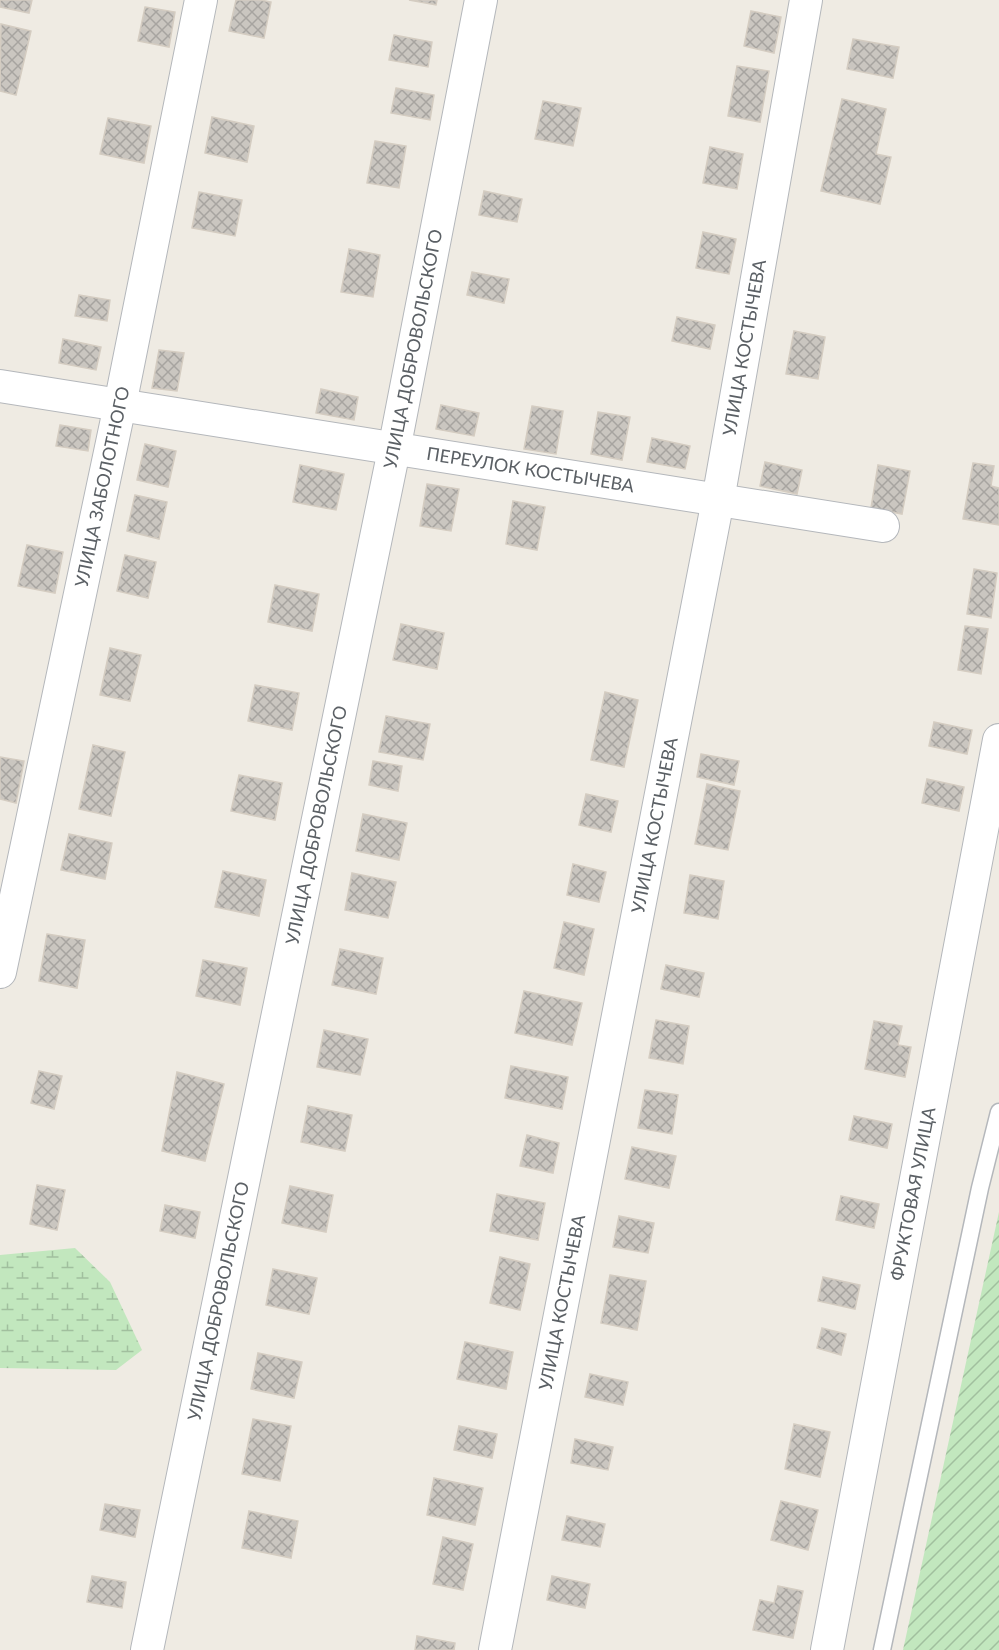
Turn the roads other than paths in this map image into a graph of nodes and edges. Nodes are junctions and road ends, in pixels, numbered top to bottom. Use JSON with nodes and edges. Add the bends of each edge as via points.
{"nodes":[{"id":1,"x":201,"y":0,"type":"edge"},
{"id":2,"x":481,"y":0,"type":"edge"},
{"id":3,"x":806,"y":0,"type":"edge"},
{"id":4,"x":0,"y":386,"type":"edge"},
{"id":5,"x":120,"y":405,"type":"junction"},
{"id":6,"x":394,"y":450,"type":"junction"},
{"id":7,"x":718,"y":500,"type":"junction"},
{"id":8,"x":883,"y":526,"type":"dead end"},
{"id":9,"x":999,"y":740,"type":"edge"},
{"id":10,"x":0,"y":972,"type":"edge"},
{"id":11,"x":999,"y":1112,"type":"edge"},
{"id":12,"x":147,"y":1650,"type":"edge"},
{"id":13,"x":495,"y":1650,"type":"edge"},
{"id":14,"x":827,"y":1650,"type":"edge"},
{"id":15,"x":882,"y":1650,"type":"edge"}],
"edges":[{"from":1,"to":5,"type":"street","name":"УЛИЦА ЗАБОЛОТНОГО"},
{"from":2,"to":6,"type":"street","name":"УЛИЦА ДОБРОВОЛЬСКОГО"},
{"from":3,"to":7,"type":"street","name":"УЛИЦА КОСТЫЧЕВА"},
{"from":4,"to":5,"type":"street","name":"ПЕРЕУЛОК КОСТЫЧЕВА"},
{"from":5,"to":6,"type":"street","name":"ПЕРЕУЛОК КОСТЫЧЕВА"},
{"from":5,"to":10,"type":"street","name":"УЛИЦА ЗАБОЛОТНОГО"},
{"from":6,"to":7,"type":"street","name":"ПЕРЕУЛОК КОСТЫЧЕВА"},
{"from":6,"to":12,"type":"street","name":"УЛИЦА ДОБРОВОЛЬСКОГО"},
{"from":7,"to":8,"type":"street","name":"ПЕРЕУЛОК КОСТЫЧЕВА"},
{"from":7,"to":13,"type":"street","name":"УЛИЦА КОСТЫЧЕВА"},
{"from":9,"to":14,"type":"street","name":"ФРУКТОВАЯ УЛИЦА"},
{"from":11,"to":15,"type":"lane"}]}
